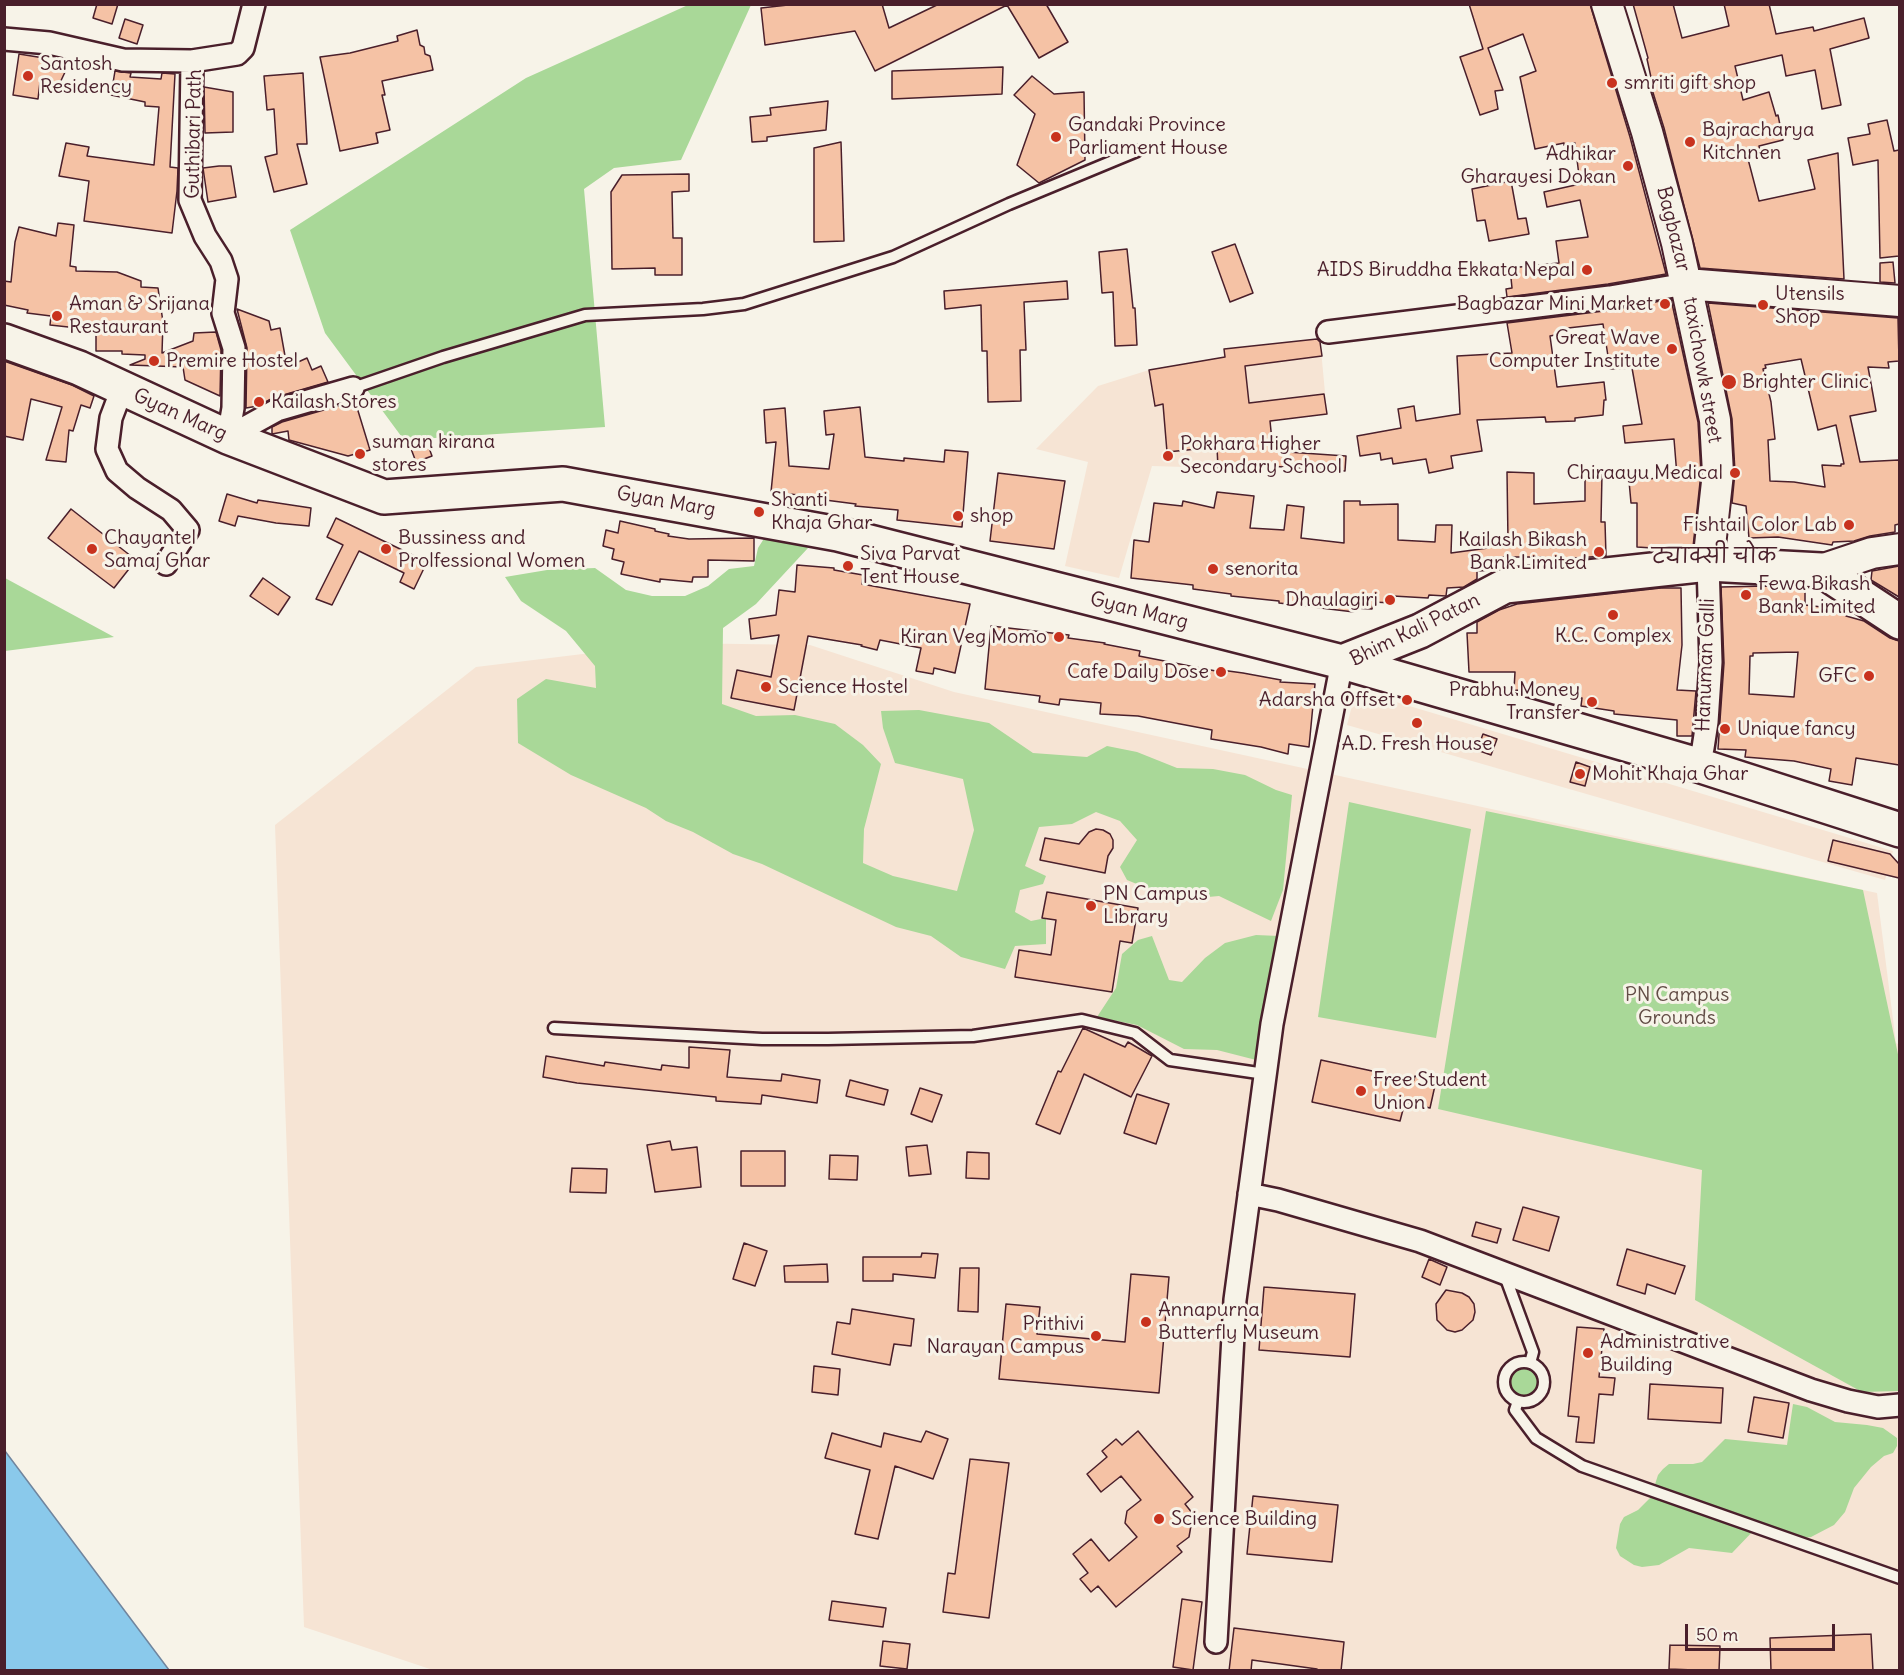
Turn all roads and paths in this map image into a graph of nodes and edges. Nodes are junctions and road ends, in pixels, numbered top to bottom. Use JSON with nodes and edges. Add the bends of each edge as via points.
{"nodes":[{"id":1,"x":254,"y":4,"type":"edge"},
{"id":2,"x":1607,"y":4,"type":"edge"},
{"id":3,"x":1616,"y":4,"type":"edge"},
{"id":4,"x":4,"y":39,"type":"edge"},
{"id":5,"x":192,"y":61,"type":"junction"},
{"id":6,"x":1137,"y":151,"type":"dead end"},
{"id":7,"x":1691,"y":285,"type":"junction"},
{"id":8,"x":1899,"y":301,"type":"edge"},
{"id":9,"x":1328,"y":332,"type":"dead end"},
{"id":10,"x":4,"y":341,"type":"edge"},
{"id":11,"x":353,"y":387,"type":"joint"},
{"id":12,"x":122,"y":389,"type":"junction"},
{"id":13,"x":228,"y":437,"type":"junction"},
{"id":14,"x":1899,"y":549,"type":"edge"},
{"id":15,"x":166,"y":564,"type":"dead end"},
{"id":16,"x":1716,"y":564,"type":"junction"},
{"id":17,"x":1821,"y":570,"type":"junction"},
{"id":18,"x":1899,"y":622,"type":"edge"},
{"id":19,"x":1342,"y":662,"type":"junction"},
{"id":20,"x":1699,"y":761,"type":"junction"},
{"id":21,"x":1899,"y":813,"type":"edge"},
{"id":22,"x":1899,"y":830,"type":"edge"},
{"id":23,"x":554,"y":1028,"type":"dead end"},
{"id":24,"x":1265,"y":1074,"type":"junction"},
{"id":25,"x":1249,"y":1194,"type":"junction"},
{"id":26,"x":1504,"y":1273,"type":"junction"},
{"id":27,"x":1530,"y":1363,"type":"junction"},
{"id":28,"x":1518,"y":1401,"type":"junction"},
{"id":29,"x":1899,"y":1405,"type":"edge"},
{"id":30,"x":1899,"y":1578,"type":"edge"},
{"id":31,"x":1216,"y":1641,"type":"dead end"}],
"edges":[{"from":1,"to":5,"type":"street","name":"Guthibari Path","via":[[243,48],[237,54]]},
{"from":2,"to":7,"type":"main road","name":"Bagbazar"},
{"from":3,"to":7,"type":"street","via":[[1649,87],[1686,234]]},
{"from":4,"to":5,"type":"street","via":[[49,43],[123,60]]},
{"from":5,"to":13,"type":"street","name":"Guthibari Path","via":[[190,200],[227,279],[223,313],[234,348],[233,408]]},
{"from":6,"to":11,"type":"lane","via":[[893,257],[744,304],[585,315]]},
{"from":7,"to":8,"type":"main road","name":"Bagbazar"},
{"from":7,"to":9,"type":"street"},
{"from":7,"to":16,"type":"main road","name":"taxichowk street","via":[[1715,420]]},
{"from":10,"to":12,"type":"main road","name":"Gyan Marg","via":[[79,368]]},
{"from":11,"to":13,"type":"street","via":[[277,410]]},
{"from":12,"to":13,"type":"main road","name":"Gyan Marg"},
{"from":12,"to":15,"type":"street","via":[[111,418],[107,449],[117,471],[171,510],[188,530]]},
{"from":13,"to":19,"type":"main road","name":"Gyan Marg","via":[[384,497],[563,484],[838,534]]},
{"from":14,"to":17,"type":"main road","via":[[1872,553]]},
{"from":16,"to":17,"type":"main road","name":"Bhim Kali Patan"},
{"from":16,"to":19,"type":"main road","name":"Bhim Kali Patan","via":[[1505,586],[1420,631]]},
{"from":16,"to":20,"type":"street","name":"Hanuman Galli","via":[[1707,722]]},
{"from":17,"to":18,"type":"main road"},
{"from":19,"to":20,"type":"main road","name":"Bhim Kali Patan"},
{"from":19,"to":24,"type":"street"},
{"from":20,"to":21,"type":"street"},
{"from":20,"to":22,"type":"main road","name":"Bhim Kali Patan"},
{"from":23,"to":24,"type":"lane","via":[[828,1039],[973,1036],[1082,1020],[1134,1033],[1170,1060]]},
{"from":24,"to":25,"type":"street"},
{"from":25,"to":26,"type":"street","via":[[1420,1241]]},
{"from":25,"to":31,"type":"street","via":[[1235,1299]]},
{"from":26,"to":27,"type":"lane","via":[[1533,1352]]},
{"from":26,"to":29,"type":"street","via":[[1810,1390],[1878,1407]]},
{"from":27,"to":28,"type":"lane","via":[[1542,1374],[1542,1390],[1530,1401]]},
{"from":27,"to":28,"type":"lane","via":[[1515,1364],[1506,1374],[1505,1388]]},
{"from":28,"to":30,"type":"lane","via":[[1515,1410],[1536,1438],[1582,1466]]}]}
